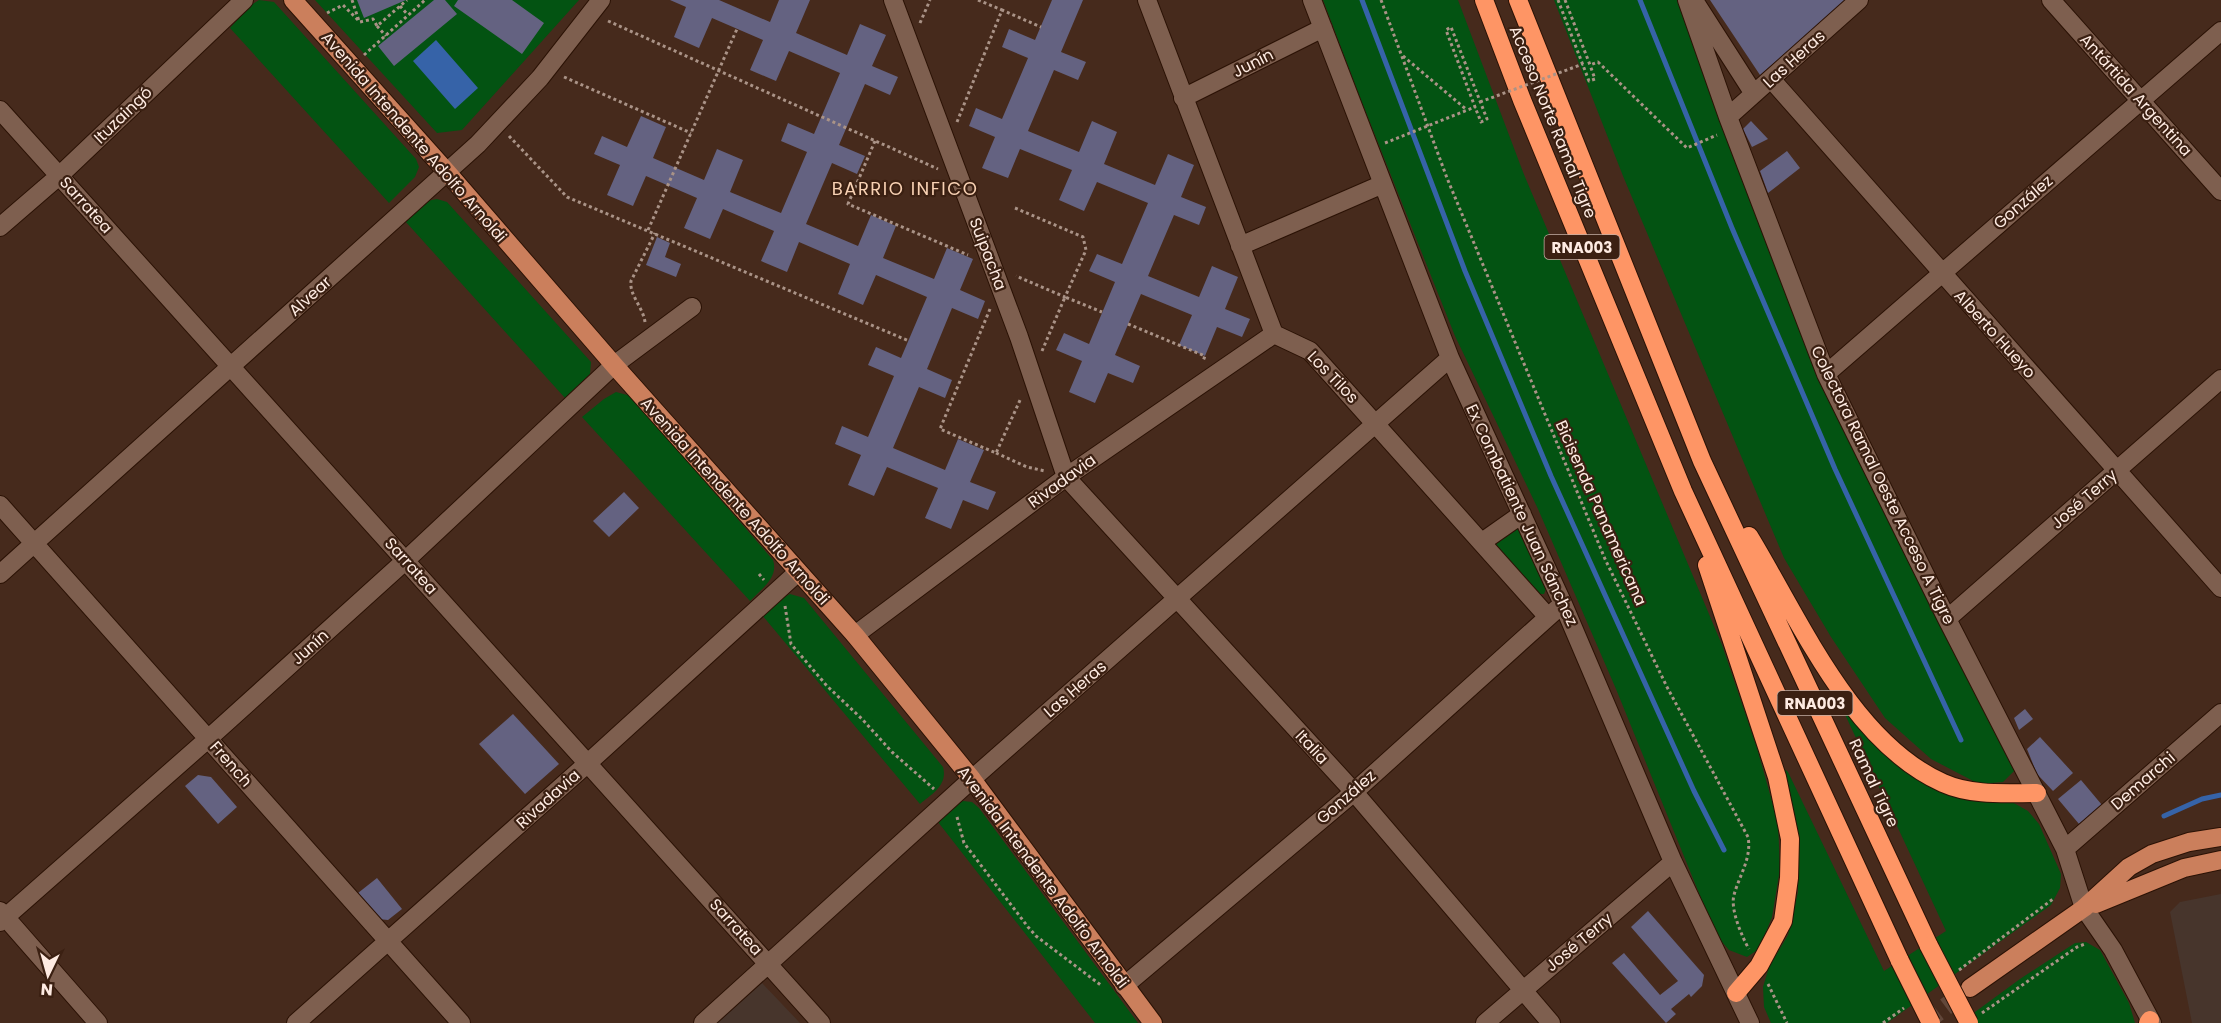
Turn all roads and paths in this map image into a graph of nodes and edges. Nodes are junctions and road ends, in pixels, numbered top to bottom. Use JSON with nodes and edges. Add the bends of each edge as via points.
{"nodes":[{"id":1,"x":244,"y":0,"type":"edge"},
{"id":2,"x":293,"y":0,"type":"edge"},
{"id":3,"x":352,"y":0,"type":"edge"},
{"id":4,"x":407,"y":0,"type":"edge"},
{"id":5,"x":425,"y":0,"type":"edge"},
{"id":6,"x":893,"y":0,"type":"edge"},
{"id":7,"x":978,"y":0,"type":"edge"},
{"id":8,"x":1147,"y":0,"type":"edge"},
{"id":9,"x":1312,"y":0,"type":"edge"},
{"id":10,"x":1381,"y":0,"type":"edge"},
{"id":11,"x":1484,"y":0,"type":"edge"},
{"id":12,"x":1520,"y":0,"type":"edge"},
{"id":13,"x":1558,"y":0,"type":"edge"},
{"id":14,"x":1565,"y":0,"type":"edge"},
{"id":15,"x":1687,"y":0,"type":"edge"},
{"id":16,"x":1694,"y":0,"type":"edge"},
{"id":17,"x":1859,"y":0,"type":"edge"},
{"id":18,"x":2051,"y":0,"type":"edge"},
{"id":19,"x":400,"y":6,"type":"junction"},
{"id":20,"x":597,"y":7,"type":"edge"},
{"id":21,"x":1002,"y":10,"type":"junction"},
{"id":22,"x":408,"y":15,"type":"junction"},
{"id":23,"x":311,"y":20,"type":"junction"},
{"id":24,"x":360,"y":22,"type":"junction"},
{"id":25,"x":377,"y":26,"type":"junction"},
{"id":26,"x":1041,"y":27,"type":"dead end"},
{"id":27,"x":1323,"y":28,"type":"junction"},
{"id":28,"x":737,"y":29,"type":"dead end"},
{"id":29,"x":2221,"y":31,"type":"edge"},
{"id":30,"x":386,"y":36,"type":"junction"},
{"id":31,"x":1401,"y":55,"type":"junction"},
{"id":32,"x":1582,"y":64,"type":"junction"},
{"id":33,"x":1590,"y":65,"type":"junction"},
{"id":34,"x":352,"y":66,"type":"junction"},
{"id":35,"x":547,"y":69,"type":"junction"},
{"id":36,"x":718,"y":72,"type":"junction"},
{"id":37,"x":1771,"y":79,"type":"junction"},
{"id":38,"x":1754,"y":94,"type":"junction"},
{"id":39,"x":1183,"y":98,"type":"junction"},
{"id":40,"x":2141,"y":101,"type":"junction"},
{"id":41,"x":1480,"y":102,"type":"junction"},
{"id":42,"x":1475,"y":107,"type":"junction"},
{"id":43,"x":0,"y":110,"type":"edge"},
{"id":44,"x":1467,"y":110,"type":"junction"},
{"id":45,"x":1728,"y":117,"type":"junction"},
{"id":46,"x":497,"y":123,"type":"junction"},
{"id":47,"x":1428,"y":126,"type":"junction"},
{"id":48,"x":691,"y":133,"type":"junction"},
{"id":49,"x":1403,"y":136,"type":"dead end"},
{"id":50,"x":1705,"y":141,"type":"dead end"},
{"id":51,"x":947,"y":146,"type":"junction"},
{"id":52,"x":447,"y":172,"type":"junction"},
{"id":53,"x":59,"y":176,"type":"junction"},
{"id":54,"x":959,"y":179,"type":"junction"},
{"id":55,"x":1383,"y":184,"type":"junction"},
{"id":56,"x":2221,"y":191,"type":"edge"},
{"id":57,"x":0,"y":227,"type":"edge"},
{"id":58,"x":648,"y":230,"type":"junction"},
{"id":59,"x":655,"y":233,"type":"junction"},
{"id":60,"x":1240,"y":246,"type":"junction"},
{"id":61,"x":1941,"y":273,"type":"junction"},
{"id":62,"x":1000,"y":285,"type":"junction"},
{"id":63,"x":692,"y":307,"type":"dead end"},
{"id":64,"x":1102,"y":312,"type":"dead end"},
{"id":65,"x":1128,"y":324,"type":"dead end"},
{"id":66,"x":1274,"y":334,"type":"junction"},
{"id":67,"x":909,"y":341,"type":"dead end"},
{"id":68,"x":632,"y":353,"type":"junction"},
{"id":69,"x":1450,"y":358,"type":"junction"},
{"id":70,"x":1201,"y":365,"type":"dead end"},
{"id":71,"x":614,"y":366,"type":"junction"},
{"id":72,"x":231,"y":367,"type":"junction"},
{"id":73,"x":1031,"y":374,"type":"junction"},
{"id":74,"x":1826,"y":374,"type":"junction"},
{"id":75,"x":2221,"y":379,"type":"edge"},
{"id":76,"x":1377,"y":423,"type":"junction"},
{"id":77,"x":996,"y":453,"type":"junction"},
{"id":78,"x":1702,"y":461,"type":"junction"},
{"id":79,"x":2116,"y":471,"type":"junction"},
{"id":80,"x":1066,"y":477,"type":"junction"},
{"id":81,"x":1683,"y":491,"type":"junction"},
{"id":82,"x":0,"y":505,"type":"edge"},
{"id":83,"x":1522,"y":514,"type":"junction"},
{"id":84,"x":1482,"y":542,"type":"junction"},
{"id":85,"x":34,"y":544,"type":"junction"},
{"id":86,"x":405,"y":560,"type":"junction"},
{"id":87,"x":798,"y":572,"type":"junction"},
{"id":88,"x":0,"y":574,"type":"edge"},
{"id":89,"x":2221,"y":588,"type":"edge"},
{"id":90,"x":1177,"y":600,"type":"junction"},
{"id":91,"x":1563,"y":604,"type":"junction"},
{"id":92,"x":1548,"y":617,"type":"junction"},
{"id":93,"x":1947,"y":619,"type":"junction"},
{"id":94,"x":855,"y":635,"type":"junction"},
{"id":95,"x":2221,"y":712,"type":"edge"},
{"id":96,"x":209,"y":738,"type":"junction"},
{"id":97,"x":588,"y":763,"type":"junction"},
{"id":98,"x":972,"y":779,"type":"junction"},
{"id":99,"x":1354,"y":792,"type":"junction"},
{"id":100,"x":2037,"y":793,"type":"junction"},
{"id":101,"x":2221,"y":837,"type":"edge"},
{"id":102,"x":2065,"y":849,"type":"junction"},
{"id":103,"x":2221,"y":860,"type":"edge"},
{"id":104,"x":1673,"y":862,"type":"junction"},
{"id":105,"x":2054,"y":899,"type":"dead end"},
{"id":106,"x":2084,"y":908,"type":"junction"},
{"id":107,"x":2,"y":917,"type":"edge"},
{"id":108,"x":387,"y":941,"type":"junction"},
{"id":109,"x":2085,"y":944,"type":"dead end"},
{"id":110,"x":769,"y":964,"type":"junction"},
{"id":111,"x":1760,"y":966,"type":"junction"},
{"id":112,"x":1957,"y":971,"type":"dead end"},
{"id":113,"x":1124,"y":986,"type":"junction"},
{"id":114,"x":1970,"y":988,"type":"tunnel mouth"},
{"id":115,"x":1522,"y":991,"type":"junction"},
{"id":116,"x":1736,"y":993,"type":"junction"},
{"id":117,"x":1910,"y":1004,"type":"dead end"},
{"id":118,"x":1974,"y":1020,"type":"edge"},
{"id":119,"x":2150,"y":1022,"type":"edge"},
{"id":120,"x":98,"y":1023,"type":"edge"},
{"id":121,"x":296,"y":1023,"type":"edge"},
{"id":122,"x":462,"y":1023,"type":"edge"},
{"id":123,"x":703,"y":1023,"type":"edge"},
{"id":124,"x":821,"y":1023,"type":"edge"},
{"id":125,"x":1153,"y":1023,"type":"edge"},
{"id":126,"x":1485,"y":1023,"type":"edge"},
{"id":127,"x":1551,"y":1023,"type":"edge"},
{"id":128,"x":1750,"y":1023,"type":"edge"},
{"id":129,"x":1787,"y":1023,"type":"edge"},
{"id":130,"x":1883,"y":1023,"type":"edge"},
{"id":131,"x":1931,"y":1023,"type":"edge"}],
"edges":[{"from":1,"to":53,"type":"street","name":"Ituzaingó"},
{"from":2,"to":23,"type":"main road","name":"Avenida Intendente Adolfo Arnoldi"},
{"from":3,"to":24,"type":"path"},
{"from":4,"to":19,"type":"path"},
{"from":5,"to":22,"type":"path"},
{"from":6,"to":51,"type":"street","name":"Suipacha"},
{"from":7,"to":21,"type":"path"},
{"from":8,"to":39,"type":"street"},
{"from":9,"to":27,"type":"street","name":"Ex Combatiente Juan Sánchez"},
{"from":10,"to":31,"type":"path","name":"Bicisenda Panamericana"},
{"from":11,"to":81,"type":"highway","name":"Acceso Norte Ramal Tigre","number":"RNA003"},
{"from":12,"to":78,"type":"highway","name":"Acceso Norte Ramal Tigre","number":"RNA003"},
{"from":13,"to":32,"type":"path"},
{"from":14,"to":33,"type":"path"},
{"from":15,"to":45,"type":"street","name":"Colectora Ramal Oeste Acceso A Tigre"},
{"from":16,"to":38,"type":"street"},
{"from":17,"to":37,"type":"street","name":"Las Heras"},
{"from":18,"to":40,"type":"street","name":"Antártida Argentina"},
{"from":19,"to":22,"type":"path"},
{"from":19,"to":25,"type":"path"},
{"from":20,"to":35,"type":"street","name":"Alvear"},
{"from":20,"to":36,"type":"path"},
{"from":21,"to":26,"type":"path"},
{"from":21,"to":51,"type":"path"},
{"from":22,"to":30,"type":"path"},
{"from":23,"to":24,"type":"path","via":[[343,5]]},
{"from":23,"to":34,"type":"main road","name":"Avenida Intendente Adolfo Arnoldi"},
{"from":24,"to":25,"type":"path","via":[[373,19]]},
{"from":25,"to":30,"type":"path"},
{"from":27,"to":39,"type":"street","name":"Junín"},
{"from":27,"to":55,"type":"street","name":"Ex Combatiente Juan Sánchez"},
{"from":28,"to":36,"type":"path"},
{"from":29,"to":40,"type":"street","name":"González"},
{"from":30,"to":34,"type":"path"},
{"from":31,"to":44,"type":"path"},
{"from":31,"to":47,"type":"path","name":"Bicisenda Panamericana"},
{"from":32,"to":33,"type":"path","via":[[1589,81],[1595,79]]},
{"from":32,"to":41,"type":"path","bridge":true},
{"from":33,"to":50,"type":"path","via":[[1598,62],[1687,148]]},
{"from":34,"to":52,"type":"main road","name":"Avenida Intendente Adolfo Arnoldi"},
{"from":35,"to":46,"type":"street","name":"Alvear"},
{"from":35,"to":48,"type":"path"},
{"from":36,"to":48,"type":"path"},
{"from":36,"to":54,"type":"path"},
{"from":37,"to":38,"type":"street","name":"Las Heras"},
{"from":37,"to":61,"type":"street","name":"Alberto Hueyo"},
{"from":38,"to":45,"type":"street","name":"Las Heras"},
{"from":39,"to":60,"type":"street"},
{"from":40,"to":56,"type":"street","name":"Antártida Argentina"},
{"from":40,"to":61,"type":"street","name":"González"},
{"from":41,"to":42,"type":"path","via":[[1487,119],[1481,122]]},
{"from":41,"to":42,"type":"path","via":[[1451,27],[1446,30]]},
{"from":42,"to":44,"type":"path"},
{"from":43,"to":53,"type":"street","name":"Sarratea"},
{"from":44,"to":47,"type":"path"},
{"from":45,"to":74,"type":"street","name":"Colectora Ramal Oeste Acceso A Tigre"},
{"from":46,"to":52,"type":"street","name":"Alvear"},
{"from":46,"to":58,"type":"path","via":[[567,197]]},
{"from":47,"to":49,"type":"path"},
{"from":47,"to":111,"type":"path","name":"Bicisenda Panamericana","via":[[1605,558],[1667,687],[1748,837],[1750,849],[1733,898],[1741,934]]},
{"from":48,"to":58,"type":"path"},
{"from":51,"to":54,"type":"street","name":"Suipacha"},
{"from":52,"to":71,"type":"main road","name":"Avenida Intendente Adolfo Arnoldi"},
{"from":52,"to":72,"type":"street","name":"Alvear"},
{"from":53,"to":57,"type":"street","name":"Ituzaingó"},
{"from":53,"to":72,"type":"street","name":"Sarratea"},
{"from":54,"to":62,"type":"street","name":"Suipacha"},
{"from":55,"to":60,"type":"street"},
{"from":55,"to":69,"type":"street","name":"Ex Combatiente Juan Sánchez"},
{"from":58,"to":59,"type":"path"},
{"from":59,"to":67,"type":"path"},
{"from":59,"to":68,"type":"path","via":[[631,281],[630,288],[645,321]]},
{"from":60,"to":66,"type":"street"},
{"from":61,"to":74,"type":"street","name":"González"},
{"from":61,"to":79,"type":"street","name":"Alberto Hueyo"},
{"from":62,"to":73,"type":"street","name":"Suipacha"},
{"from":62,"to":77,"type":"path","via":[[940,429]]},
{"from":63,"to":68,"type":"street","name":"Junín"},
{"from":64,"to":73,"type":"path","via":[[1065,297]]},
{"from":65,"to":70,"type":"path","via":[[1205,356]]},
{"from":66,"to":76,"type":"street","name":"Los Tilos","via":[[1310,351]]},
{"from":66,"to":80,"type":"street","name":"Rivadavia"},
{"from":68,"to":71,"type":"street","name":"Junín"},
{"from":69,"to":76,"type":"street","name":"Las Heras"},
{"from":69,"to":83,"type":"street","name":"Ex Combatiente Juan Sánchez"},
{"from":71,"to":86,"type":"street","name":"Junín"},
{"from":71,"to":87,"type":"main road","name":"Avenida Intendente Adolfo Arnoldi"},
{"from":72,"to":85,"type":"street","name":"Alvear"},
{"from":72,"to":86,"type":"street","name":"Sarratea"},
{"from":73,"to":77,"type":"path"},
{"from":73,"to":80,"type":"street","name":"Suipacha"},
{"from":74,"to":93,"type":"street","name":"Colectora Ramal Oeste Acceso A Tigre"},
{"from":75,"to":79,"type":"street","name":"José Terry"},
{"from":76,"to":84,"type":"street","name":"Los Tilos"},
{"from":76,"to":90,"type":"street","name":"Las Heras"},
{"from":77,"to":80,"type":"path","via":[[1027,467]]},
{"from":78,"to":100,"type":"highway","via":[[1823,664],[1856,709],[1901,758],[1943,783],[1965,790]]},
{"from":78,"to":118,"type":"highway","name":"Ramal Tigre","number":"RNA003","bridge":true,"via":[[1929,946]]},
{"from":79,"to":89,"type":"street","name":"Alberto Hueyo"},
{"from":79,"to":93,"type":"street","name":"José Terry"},
{"from":80,"to":90,"type":"street","name":"Italia"},
{"from":80,"to":94,"type":"street","name":"Rivadavia"},
{"from":81,"to":111,"type":"highway","via":[[1786,815],[1790,856],[1783,921]]},
{"from":81,"to":131,"type":"highway","number":"RNA003","bridge":true},
{"from":82,"to":85,"type":"street","name":"French"},
{"from":83,"to":84,"type":"street"},
{"from":83,"to":91,"type":"street","name":"Ex Combatiente Juan Sánchez"},
{"from":84,"to":92,"type":"street","name":"Los Tilos"},
{"from":85,"to":88,"type":"street","name":"Alvear"},
{"from":85,"to":96,"type":"street","name":"French"},
{"from":86,"to":96,"type":"street","name":"Junín"},
{"from":86,"to":97,"type":"street","name":"Sarratea"},
{"from":87,"to":94,"type":"main road","name":"Avenida Intendente Adolfo Arnoldi"},
{"from":87,"to":97,"type":"street","name":"Rivadavia"},
{"from":90,"to":98,"type":"street","name":"Las Heras"},
{"from":90,"to":99,"type":"street","name":"Italia"},
{"from":91,"to":92,"type":"street","name":"González"},
{"from":91,"to":104,"type":"street","name":"Ex Combatiente Juan Sánchez"},
{"from":92,"to":99,"type":"street","name":"González"},
{"from":93,"to":100,"type":"street","name":"Colectora Ramal Oeste Acceso A Tigre"},
{"from":94,"to":98,"type":"main road","name":"Avenida Intendente Adolfo Arnoldi"},
{"from":95,"to":102,"type":"street","name":"Demarchi"},
{"from":96,"to":107,"type":"street","name":"Junín"},
{"from":96,"to":108,"type":"street","name":"French"},
{"from":97,"to":108,"type":"street","name":"Rivadavia"},
{"from":97,"to":110,"type":"street","name":"Sarratea"},
{"from":98,"to":110,"type":"street","name":"Las Heras"},
{"from":98,"to":113,"type":"main road","name":"Avenida Intendente Adolfo Arnoldi"},
{"from":99,"to":113,"type":"street","name":"González"},
{"from":99,"to":115,"type":"street","name":"Italia"},
{"from":100,"to":102,"type":"street","name":"Colectora Ramal Oeste Acceso A Tigre"},
{"from":101,"to":106,"type":"main road","via":[[2152,854],[2128,867]]},
{"from":102,"to":106,"type":"street","name":"Colectora Ramal Oeste Acceso A Tigre"},
{"from":103,"to":106,"type":"main road","via":[[2184,868]]},
{"from":104,"to":115,"type":"street","name":"José Terry"},
{"from":104,"to":116,"type":"street","name":"Ex Combatiente Juan Sánchez"},
{"from":105,"to":112,"type":"path"},
{"from":106,"to":114,"type":"main road"},
{"from":106,"to":119,"type":"street","name":"Colectora Ramal Oeste Acceso A Tigre","via":[[2113,950]]},
{"from":107,"to":120,"type":"street"},
{"from":108,"to":121,"type":"street","name":"Rivadavia"},
{"from":108,"to":122,"type":"street","name":"French"},
{"from":109,"to":118,"type":"path"},
{"from":110,"to":123,"type":"street","name":"Las Heras"},
{"from":110,"to":124,"type":"street","name":"Sarratea"},
{"from":111,"to":116,"type":"highway"},
{"from":111,"to":129,"type":"path","name":"Bicisenda Panamericana"},
{"from":113,"to":125,"type":"main road","name":"Avenida Intendente Adolfo Arnoldi"},
{"from":115,"to":126,"type":"street","name":"José Terry"},
{"from":115,"to":127,"type":"street","name":"Italia"},
{"from":116,"to":128,"type":"street","name":"Ex Combatiente Juan Sánchez"},
{"from":117,"to":130,"type":"path"}]}
